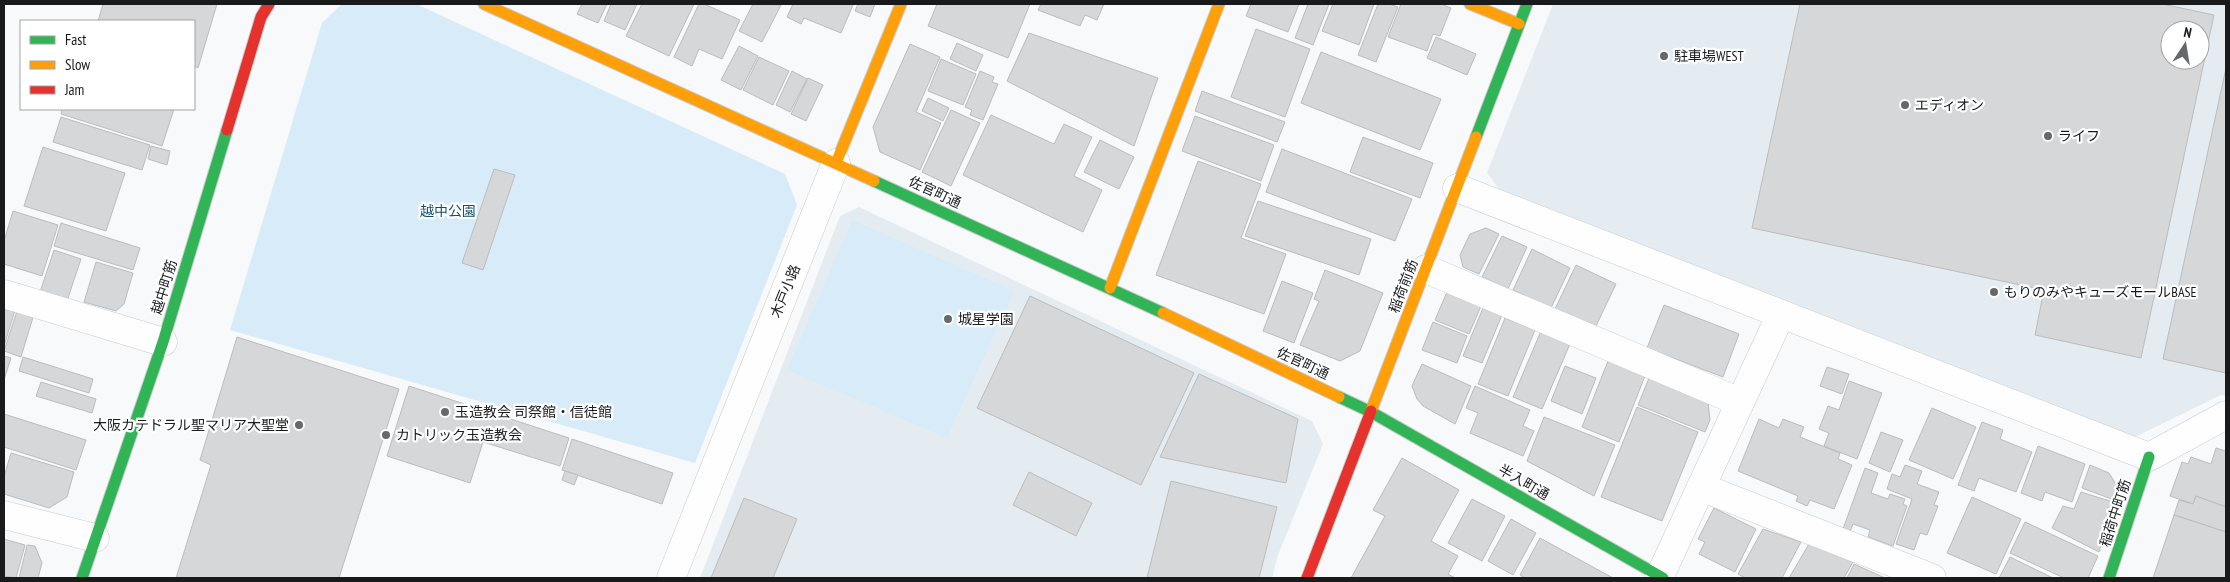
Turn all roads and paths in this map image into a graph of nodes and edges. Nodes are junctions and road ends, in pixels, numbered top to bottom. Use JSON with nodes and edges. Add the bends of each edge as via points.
{"nodes":[{"id":1,"x":270,"y":4,"type":"edge"},
{"id":2,"x":484,"y":4,"type":"edge"},
{"id":3,"x":901,"y":4,"type":"edge"},
{"id":4,"x":1220,"y":4,"type":"edge"},
{"id":5,"x":1470,"y":4,"type":"edge"},
{"id":6,"x":1527,"y":4,"type":"edge"},
{"id":7,"x":1519,"y":24,"type":"junction"},
{"id":8,"x":836,"y":163,"type":"junction"},
{"id":9,"x":1457,"y":188,"type":"junction"},
{"id":10,"x":1426,"y":269,"type":"junction"},
{"id":11,"x":1110,"y":288,"type":"junction"},
{"id":12,"x":4,"y":294,"type":"edge"},
{"id":13,"x":1781,"y":314,"type":"junction"},
{"id":14,"x":163,"y":342,"type":"junction"},
{"id":15,"x":1740,"y":402,"type":"junction"},
{"id":16,"x":1371,"y":412,"type":"junction"},
{"id":17,"x":2226,"y":415,"type":"edge"},
{"id":18,"x":2149,"y":457,"type":"junction"},
{"id":19,"x":1701,"y":487,"type":"junction"},
{"id":20,"x":4,"y":515,"type":"edge"},
{"id":21,"x":95,"y":538,"type":"junction"},
{"id":22,"x":82,"y":578,"type":"edge"},
{"id":23,"x":670,"y":578,"type":"edge"},
{"id":24,"x":1307,"y":578,"type":"edge"},
{"id":25,"x":1660,"y":578,"type":"edge"},
{"id":26,"x":1932,"y":578,"type":"edge"},
{"id":27,"x":2109,"y":578,"type":"edge"}],
"edges":[{"from":1,"to":14,"type":"street","name":"越中町筋","via":[[261,17]]},
{"from":2,"to":8,"type":"street","name":"佐官町通"},
{"from":3,"to":8,"type":"street","name":"木戸小路"},
{"from":4,"to":11,"type":"street"},
{"from":5,"to":7,"type":"street"},
{"from":6,"to":7,"type":"street","name":"稲荷前筋"},
{"from":7,"to":9,"type":"street","name":"稲荷前筋"},
{"from":8,"to":11,"type":"street","name":"佐官町通"},
{"from":8,"to":23,"type":"street","name":"木戸小路"},
{"from":9,"to":10,"type":"street","name":"稲荷前筋"},
{"from":9,"to":13,"type":"street"},
{"from":10,"to":15,"type":"street"},
{"from":10,"to":16,"type":"street","name":"稲荷前筋"},
{"from":11,"to":16,"type":"street","name":"佐官町通"},
{"from":12,"to":14,"type":"street"},
{"from":13,"to":15,"type":"street"},
{"from":13,"to":18,"type":"street"},
{"from":14,"to":21,"type":"street","name":"越中町筋"},
{"from":15,"to":19,"type":"street"},
{"from":16,"to":24,"type":"street","name":"稲荷前筋"},
{"from":16,"to":25,"type":"street","name":"半入町通"},
{"from":17,"to":18,"type":"street"},
{"from":18,"to":27,"type":"street","name":"稲荷中町筋"},
{"from":19,"to":25,"type":"street"},
{"from":19,"to":26,"type":"street"},
{"from":20,"to":21,"type":"street"},
{"from":21,"to":22,"type":"street","name":"越中町筋"}]}
